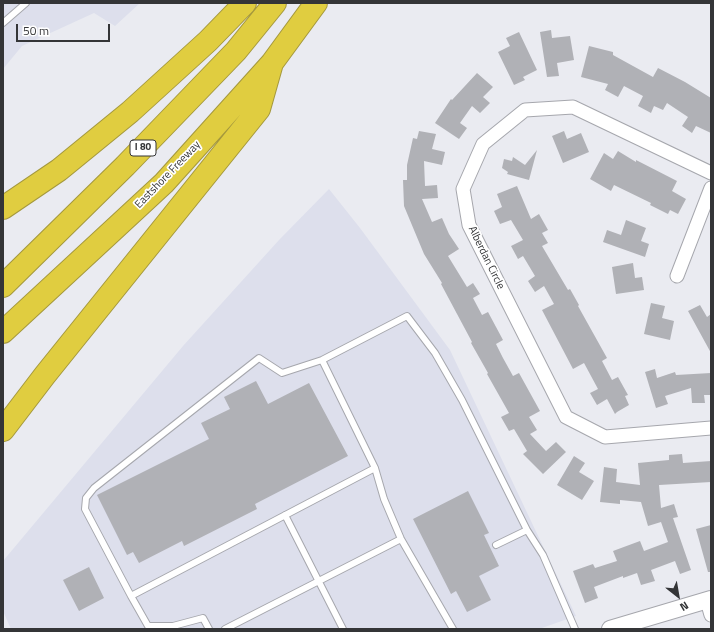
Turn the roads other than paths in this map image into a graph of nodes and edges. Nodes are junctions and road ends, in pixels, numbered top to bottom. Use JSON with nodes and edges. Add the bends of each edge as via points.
{"nodes":[{"id":1,"x":26,"y":3,"type":"edge"},
{"id":2,"x":245,"y":3,"type":"edge"},
{"id":3,"x":275,"y":3,"type":"edge"},
{"id":4,"x":316,"y":3,"type":"edge"},
{"id":5,"x":3,"y":23,"type":"edge"},
{"id":6,"x":272,"y":63,"type":"junction"},
{"id":7,"x":711,"y":173,"type":"edge"},
{"id":8,"x":711,"y":188,"type":"edge"},
{"id":9,"x":3,"y":208,"type":"edge"},
{"id":10,"x":677,"y":276,"type":"dead end"},
{"id":11,"x":3,"y":286,"type":"edge"},
{"id":12,"x":3,"y":332,"type":"edge"},
{"id":13,"x":322,"y":360,"type":"junction"},
{"id":14,"x":711,"y":428,"type":"edge"},
{"id":15,"x":3,"y":430,"type":"edge"},
{"id":16,"x":375,"y":468,"type":"junction"},
{"id":17,"x":285,"y":515,"type":"junction"},
{"id":18,"x":527,"y":530,"type":"junction"},
{"id":19,"x":401,"y":539,"type":"junction"},
{"id":20,"x":496,"y":545,"type":"dead end"},
{"id":21,"x":319,"y":581,"type":"junction"},
{"id":22,"x":131,"y":596,"type":"junction"},
{"id":23,"x":710,"y":605,"type":"edge"},
{"id":24,"x":209,"y":629,"type":"edge"},
{"id":25,"x":225,"y":629,"type":"edge"},
{"id":26,"x":344,"y":629,"type":"edge"},
{"id":27,"x":453,"y":629,"type":"edge"},
{"id":28,"x":575,"y":629,"type":"edge"},
{"id":29,"x":610,"y":629,"type":"edge"}],
"edges":[{"from":1,"to":5,"type":"lane"},
{"from":2,"to":9,"type":"highway","via":[[208,41],[130,112],[59,170]]},
{"from":3,"to":11,"type":"highway","number":"I 80","via":[[236,51],[125,166]]},
{"from":4,"to":6,"type":"highway","name":"Eastshore Freeway"},
{"from":6,"to":12,"type":"highway","name":"Eastshore Freeway","via":[[164,183]]},
{"from":6,"to":15,"type":"highway","via":[[258,109],[44,375]]},
{"from":7,"to":14,"type":"street","name":"Alberdan Circle","via":[[573,107],[566,107],[525,110],[483,144],[463,189],[469,225],[566,417],[605,437]]},
{"from":8,"to":10,"type":"street"},
{"from":13,"to":16,"type":"lane"},
{"from":13,"to":18,"type":"lane","via":[[407,316],[435,353],[462,400]]},
{"from":13,"to":22,"type":"lane","via":[[282,373],[259,358],[94,488],[86,498],[85,510]]},
{"from":16,"to":17,"type":"lane"},
{"from":16,"to":19,"type":"lane","via":[[384,500]]},
{"from":17,"to":21,"type":"lane"},
{"from":17,"to":22,"type":"lane"},
{"from":18,"to":20,"type":"lane"},
{"from":18,"to":28,"type":"lane","via":[[543,555]]},
{"from":19,"to":21,"type":"lane"},
{"from":19,"to":27,"type":"lane"},
{"from":21,"to":25,"type":"lane"},
{"from":21,"to":26,"type":"lane"},
{"from":22,"to":24,"type":"lane","via":[[148,626],[173,626],[203,618]]},
{"from":23,"to":29,"type":"street"}]}
